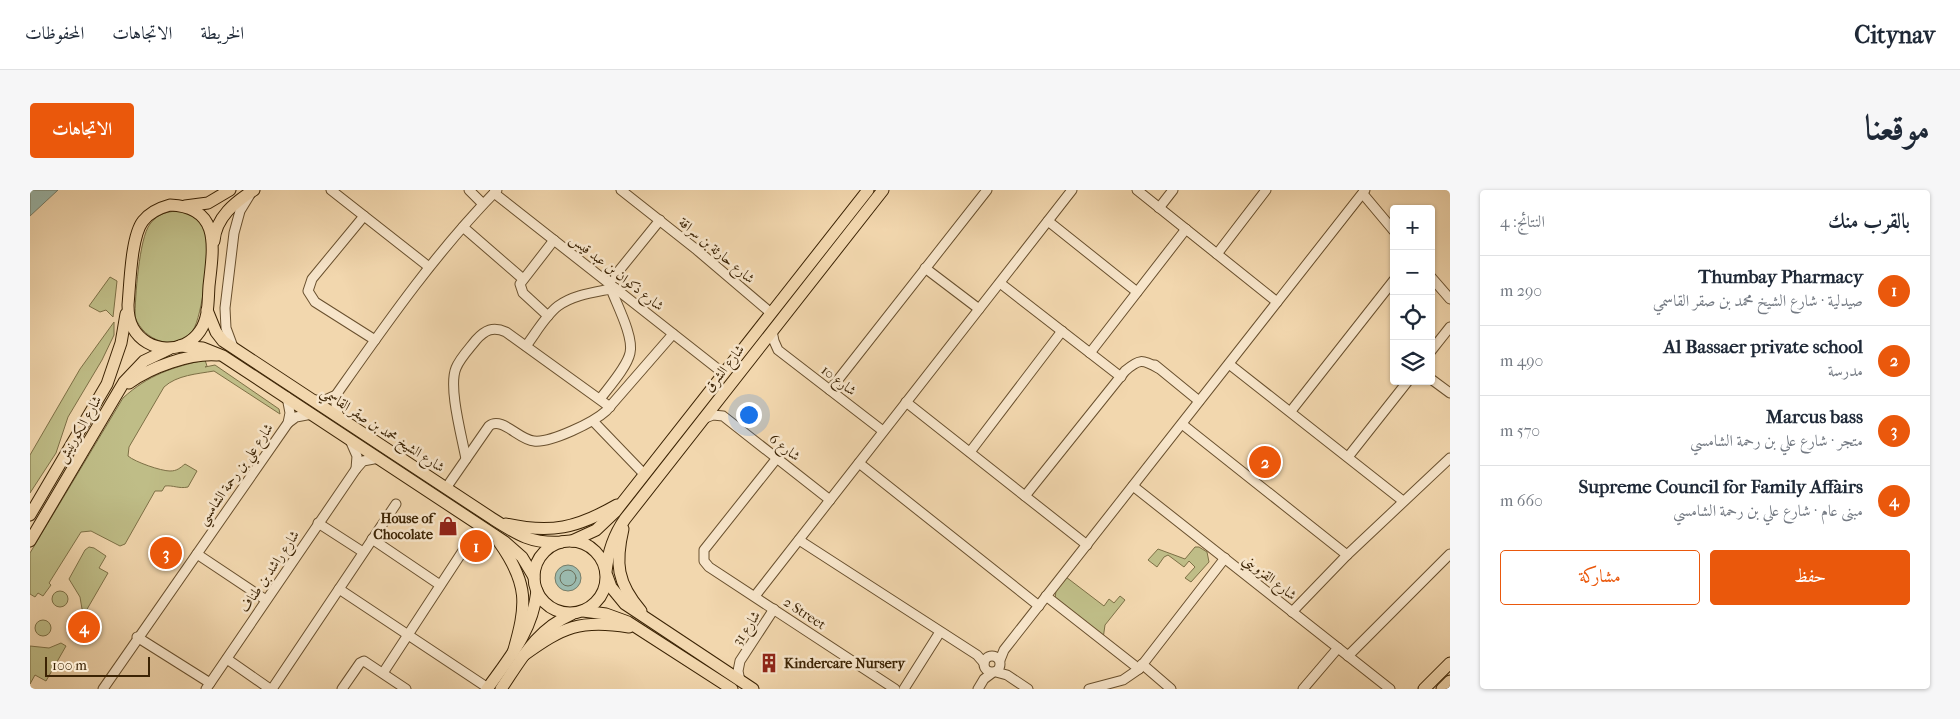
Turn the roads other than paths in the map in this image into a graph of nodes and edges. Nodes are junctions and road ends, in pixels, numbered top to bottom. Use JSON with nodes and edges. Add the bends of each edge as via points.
{"nodes":[{"id":1,"x":230,"y":190,"type":"edge"},
{"id":2,"x":253,"y":190,"type":"edge"},
{"id":3,"x":331,"y":190,"type":"edge"},
{"id":4,"x":469,"y":190,"type":"edge"},
{"id":5,"x":621,"y":190,"type":"edge"},
{"id":6,"x":868,"y":190,"type":"edge"},
{"id":7,"x":883,"y":190,"type":"edge"},
{"id":8,"x":1072,"y":190,"type":"edge"},
{"id":9,"x":1137,"y":190,"type":"edge"},
{"id":10,"x":1173,"y":190,"type":"edge"},
{"id":11,"x":1266,"y":190,"type":"edge"},
{"id":12,"x":495,"y":191,"type":"edge"},
{"id":13,"x":982,"y":192,"type":"edge"},
{"id":14,"x":1364,"y":192,"type":"edge"},
{"id":15,"x":484,"y":204,"type":"junction"},
{"id":16,"x":180,"y":206,"type":"junction"},
{"id":17,"x":1159,"y":208,"type":"junction"},
{"id":18,"x":364,"y":216,"type":"junction"},
{"id":19,"x":660,"y":220,"type":"junction"},
{"id":20,"x":1048,"y":221,"type":"junction"},
{"id":21,"x":1390,"y":226,"type":"edge"},
{"id":22,"x":463,"y":227,"type":"junction"},
{"id":23,"x":1186,"y":230,"type":"junction"},
{"id":24,"x":554,"y":240,"type":"junction"},
{"id":25,"x":213,"y":245,"type":"junction"},
{"id":26,"x":1216,"y":254,"type":"junction"},
{"id":27,"x":429,"y":267,"type":"junction"},
{"id":28,"x":925,"y":268,"type":"junction"},
{"id":29,"x":523,"y":279,"type":"junction"},
{"id":30,"x":1435,"y":281,"type":"edge"},
{"id":31,"x":1000,"y":282,"type":"junction"},
{"id":32,"x":1390,"y":285,"type":"edge"},
{"id":33,"x":612,"y":287,"type":"junction"},
{"id":34,"x":1137,"y":292,"type":"junction"},
{"id":35,"x":1450,"y":299,"type":"edge"},
{"id":36,"x":1277,"y":302,"type":"junction"},
{"id":37,"x":128,"y":305,"type":"junction"},
{"id":38,"x":979,"y":309,"type":"junction"},
{"id":39,"x":207,"y":310,"type":"junction"},
{"id":40,"x":771,"y":314,"type":"junction"},
{"id":41,"x":548,"y":316,"type":"junction"},
{"id":42,"x":1450,"y":327,"type":"edge"},
{"id":43,"x":772,"y":331,"type":"junction"},
{"id":44,"x":1062,"y":331,"type":"junction"},
{"id":45,"x":673,"y":334,"type":"junction"},
{"id":46,"x":754,"y":334,"type":"junction"},
{"id":47,"x":375,"y":340,"type":"junction"},
{"id":48,"x":526,"y":346,"type":"junction"},
{"id":49,"x":1435,"y":346,"type":"edge"},
{"id":50,"x":175,"y":348,"type":"junction"},
{"id":51,"x":233,"y":348,"type":"junction"},
{"id":52,"x":778,"y":350,"type":"junction"},
{"id":53,"x":755,"y":352,"type":"junction"},
{"id":54,"x":1090,"y":353,"type":"junction"},
{"id":55,"x":223,"y":356,"type":"junction"},
{"id":56,"x":1229,"y":364,"type":"junction"},
{"id":57,"x":723,"y":373,"type":"junction"},
{"id":58,"x":1123,"y":374,"type":"junction"},
{"id":59,"x":1435,"y":382,"type":"edge"},
{"id":60,"x":1405,"y":385,"type":"edge"},
{"id":61,"x":830,"y":390,"type":"junction"},
{"id":62,"x":1450,"y":393,"type":"edge"},
{"id":63,"x":116,"y":394,"type":"junction"},
{"id":64,"x":336,"y":395,"type":"junction"},
{"id":65,"x":720,"y":397,"type":"junction"},
{"id":66,"x":287,"y":398,"type":"junction"},
{"id":67,"x":600,"y":399,"type":"junction"},
{"id":68,"x":313,"y":400,"type":"junction"},
{"id":69,"x":1200,"y":401,"type":"junction"},
{"id":70,"x":906,"y":402,"type":"junction"},
{"id":71,"x":610,"y":406,"type":"junction"},
{"id":72,"x":1290,"y":411,"type":"junction"},
{"id":73,"x":312,"y":414,"type":"junction"},
{"id":74,"x":723,"y":416,"type":"junction"},
{"id":75,"x":339,"y":417,"type":"junction"},
{"id":76,"x":703,"y":419,"type":"junction"},
{"id":77,"x":593,"y":421,"type":"junction"},
{"id":78,"x":288,"y":422,"type":"junction"},
{"id":79,"x":1182,"y":424,"type":"junction"},
{"id":80,"x":883,"y":431,"type":"junction"},
{"id":81,"x":348,"y":438,"type":"junction"},
{"id":82,"x":970,"y":452,"type":"junction"},
{"id":83,"x":1348,"y":457,"type":"junction"},
{"id":84,"x":379,"y":458,"type":"junction"},
{"id":85,"x":777,"y":458,"type":"junction"},
{"id":86,"x":1450,"y":458,"type":"edge"},
{"id":87,"x":466,"y":459,"type":"junction"},
{"id":88,"x":859,"y":463,"type":"junction"},
{"id":89,"x":356,"y":469,"type":"junction"},
{"id":90,"x":644,"y":474,"type":"junction"},
{"id":91,"x":1133,"y":486,"type":"junction"},
{"id":92,"x":446,"y":488,"type":"junction"},
{"id":93,"x":1025,"y":496,"type":"junction"},
{"id":94,"x":830,"y":500,"type":"junction"},
{"id":95,"x":1404,"y":501,"type":"junction"},
{"id":96,"x":623,"y":502,"type":"junction"},
{"id":97,"x":396,"y":504,"type":"dead end"},
{"id":98,"x":30,"y":515,"type":"edge"},
{"id":99,"x":469,"y":518,"type":"junction"},
{"id":100,"x":624,"y":519,"type":"junction"},
{"id":101,"x":496,"y":521,"type":"junction"},
{"id":102,"x":318,"y":523,"type":"junction"},
{"id":103,"x":491,"y":533,"type":"junction"},
{"id":104,"x":372,"y":539,"type":"junction"},
{"id":105,"x":470,"y":540,"type":"junction"},
{"id":106,"x":799,"y":540,"type":"junction"},
{"id":107,"x":30,"y":541,"type":"edge"},
{"id":108,"x":567,"y":541,"type":"junction"},
{"id":109,"x":1086,"y":545,"type":"junction"},
{"id":110,"x":364,"y":552,"type":"junction"},
{"id":111,"x":197,"y":554,"type":"junction"},
{"id":112,"x":1450,"y":554,"type":"edge"},
{"id":113,"x":1347,"y":555,"type":"junction"},
{"id":114,"x":1224,"y":558,"type":"junction"},
{"id":115,"x":607,"y":574,"type":"junction"},
{"id":116,"x":534,"y":577,"type":"junction"},
{"id":117,"x":440,"y":585,"type":"junction"},
{"id":118,"x":339,"y":589,"type":"junction"},
{"id":119,"x":536,"y":591,"type":"junction"},
{"id":120,"x":755,"y":596,"type":"junction"},
{"id":121,"x":1046,"y":596,"type":"junction"},
{"id":122,"x":266,"y":600,"type":"junction"},
{"id":123,"x":1039,"y":606,"type":"junction"},
{"id":124,"x":774,"y":609,"type":"junction"},
{"id":125,"x":578,"y":612,"type":"junction"},
{"id":126,"x":1292,"y":612,"type":"junction"},
{"id":127,"x":644,"y":624,"type":"junction"},
{"id":128,"x":940,"y":632,"type":"junction"},
{"id":129,"x":408,"y":635,"type":"junction"},
{"id":130,"x":138,"y":637,"type":"junction"},
{"id":131,"x":1338,"y":648,"type":"junction"},
{"id":132,"x":518,"y":654,"type":"junction"},
{"id":133,"x":1348,"y":656,"type":"junction"},
{"id":134,"x":227,"y":659,"type":"junction"},
{"id":135,"x":740,"y":661,"type":"junction"},
{"id":136,"x":1450,"y":663,"type":"edge"},
{"id":137,"x":992,"y":664,"type":"junction"},
{"id":138,"x":1140,"y":666,"type":"junction"},
{"id":139,"x":720,"y":668,"type":"junction"},
{"id":140,"x":383,"y":673,"type":"junction"},
{"id":141,"x":740,"y":680,"type":"junction"},
{"id":142,"x":1450,"y":681,"type":"edge"},
{"id":143,"x":208,"y":686,"type":"edge"},
{"id":144,"x":395,"y":686,"type":"edge"},
{"id":145,"x":488,"y":688,"type":"edge"},
{"id":146,"x":103,"y":689,"type":"edge"},
{"id":147,"x":271,"y":689,"type":"edge"},
{"id":148,"x":342,"y":689,"type":"edge"},
{"id":149,"x":406,"y":689,"type":"edge"},
{"id":150,"x":501,"y":689,"type":"edge"},
{"id":151,"x":732,"y":689,"type":"edge"},
{"id":152,"x":753,"y":689,"type":"edge"},
{"id":153,"x":895,"y":689,"type":"edge"},
{"id":154,"x":904,"y":689,"type":"edge"},
{"id":155,"x":978,"y":689,"type":"edge"},
{"id":156,"x":1027,"y":689,"type":"edge"},
{"id":157,"x":1089,"y":689,"type":"edge"},
{"id":158,"x":1171,"y":689,"type":"edge"},
{"id":159,"x":1303,"y":689,"type":"edge"},
{"id":160,"x":1390,"y":689,"type":"edge"},
{"id":161,"x":1424,"y":689,"type":"edge"},
{"id":162,"x":1442,"y":689,"type":"edge"}],
"edges":[{"from":1,"to":16,"type":"main road","via":[[199,206]]},
{"from":2,"to":25,"type":"main road","via":[[225,213],[214,234]]},
{"from":2,"to":51,"type":"street","via":[[240,211],[232,244],[224,318]]},
{"from":3,"to":18,"type":"street"},
{"from":4,"to":15,"type":"street"},
{"from":5,"to":19,"type":"street","name":"شارع حارثة بن سراقة"},
{"from":6,"to":40,"type":"main road","name":"شارع الشرق"},
{"from":7,"to":43,"type":"main road","name":"شارع الشرق"},
{"from":8,"to":20,"type":"street"},
{"from":9,"to":17,"type":"street"},
{"from":10,"to":17,"type":"street"},
{"from":11,"to":26,"type":"street"},
{"from":12,"to":15,"type":"street"},
{"from":12,"to":24,"type":"street","name":"شارع ذكوان بن عبد قيس"},
{"from":13,"to":28,"type":"street"},
{"from":14,"to":21,"type":"street"},
{"from":14,"to":36,"type":"street"},
{"from":15,"to":22,"type":"street"},
{"from":16,"to":25,"type":"main road","via":[[189,208],[204,219],[213,236]]},
{"from":16,"to":37,"type":"main road","via":[[158,209],[138,229]]},
{"from":17,"to":23,"type":"street"},
{"from":18,"to":27,"type":"street"},
{"from":18,"to":47,"type":"street","via":[[310,282],[308,291],[315,302]]},
{"from":19,"to":33,"type":"street"},
{"from":19,"to":40,"type":"street","name":"شارع حارثة بن سراقة"},
{"from":20,"to":31,"type":"street"},
{"from":20,"to":34,"type":"street"},
{"from":22,"to":27,"type":"street"},
{"from":22,"to":29,"type":"street"},
{"from":23,"to":26,"type":"street"},
{"from":23,"to":34,"type":"street"},
{"from":24,"to":29,"type":"street"},
{"from":24,"to":33,"type":"street","name":"شارع ذكوان بن عبد قيس"},
{"from":25,"to":39,"type":"main road"},
{"from":26,"to":36,"type":"street"},
{"from":27,"to":47,"type":"street"},
{"from":28,"to":38,"type":"street"},
{"from":28,"to":61,"type":"street"},
{"from":29,"to":41,"type":"street","via":[[521,291]]},
{"from":30,"to":35,"type":"street"},
{"from":31,"to":38,"type":"street"},
{"from":31,"to":44,"type":"street"},
{"from":32,"to":72,"type":"street"},
{"from":33,"to":41,"type":"street","via":[[573,298]]},
{"from":33,"to":45,"type":"street","name":"شارع ذكوان بن عبد قيس"},
{"from":33,"to":67,"type":"street","via":[[631,347],[626,363]]},
{"from":34,"to":54,"type":"street"},
{"from":36,"to":56,"type":"street"},
{"from":37,"to":50,"type":"main road","via":[[129,317],[139,336],[159,347]]},
{"from":37,"to":98,"type":"main road","name":"شارع الكورنيش","via":[[122,344],[106,384]]},
{"from":38,"to":70,"type":"street"},
{"from":39,"to":50,"type":"main road","via":[[196,336]]},
{"from":39,"to":51,"type":"main road","name":"شارع الشيخ محمد بن صقر القاسمي","via":[[216,332]]},
{"from":40,"to":46,"type":"main road","name":"شارع الشرق"},
{"from":41,"to":48,"type":"street"},
{"from":42,"to":49,"type":"street"},
{"from":43,"to":52,"type":"street"},
{"from":43,"to":53,"type":"main road","name":"شارع الشرق"},
{"from":44,"to":54,"type":"street"},
{"from":44,"to":82,"type":"street"},
{"from":45,"to":57,"type":"street","name":"شارع ذكوان بن عبد قيس"},
{"from":45,"to":71,"type":"street"},
{"from":46,"to":53,"type":"main road","via":[[747,348]]},
{"from":46,"to":57,"type":"main road","name":"شارع الشرق"},
{"from":47,"to":64,"type":"street"},
{"from":48,"to":67,"type":"street"},
{"from":48,"to":87,"type":"street","via":[[506,332],[490,329],[481,335],[456,367],[454,390]]},
{"from":50,"to":55,"type":"main road","name":"شارع الشيخ محمد بن صقر القاسمي","via":[[203,348]]},
{"from":50,"to":63,"type":"main road","name":"شارع الكورنيش","via":[[144,361]]},
{"from":51,"to":68,"type":"main road","name":"شارع الشيخ محمد بن صقر القاسمي"},
{"from":52,"to":53,"type":"street"},
{"from":52,"to":61,"type":"street","name":"شارع 10"},
{"from":53,"to":65,"type":"main road","name":"شارع الشرق"},
{"from":54,"to":58,"type":"street"},
{"from":55,"to":63,"type":"main road","via":[[201,356],[162,366],[137,377]]},
{"from":55,"to":66,"type":"main road","name":"شارع الشيخ محمد بن صقر القاسمي"},
{"from":56,"to":69,"type":"street"},
{"from":56,"to":72,"type":"street"},
{"from":57,"to":90,"type":"main road","name":"شارع الشرق"},
{"from":58,"to":69,"type":"street","via":[[1141,361],[1158,368]]},
{"from":58,"to":93,"type":"street"},
{"from":59,"to":62,"type":"street"},
{"from":60,"to":83,"type":"street"},
{"from":61,"to":80,"type":"street","name":"شارع 10"},
{"from":63,"to":107,"type":"main road","name":"شارع الكورنيش"},
{"from":64,"to":68,"type":"street","via":[[325,400]]},
{"from":64,"to":75,"type":"street"},
{"from":65,"to":74,"type":"street"},
{"from":65,"to":76,"type":"main road","name":"شارع الشرق"},
{"from":66,"to":73,"type":"main road","name":"شارع الشيخ محمد بن صقر القاسمي"},
{"from":66,"to":78,"type":"street","name":"شارع علي بن رحمة الشامسي","via":[[290,408]]},
{"from":67,"to":71,"type":"street"},
{"from":68,"to":75,"type":"main road","name":"شارع الشيخ محمد بن صقر القاسمي"},
{"from":69,"to":79,"type":"street"},
{"from":70,"to":80,"type":"street"},
{"from":70,"to":82,"type":"street"},
{"from":71,"to":77,"type":"street"},
{"from":72,"to":83,"type":"street"},
{"from":73,"to":78,"type":"street","name":"شارع علي بن رحمة الشامسي"},
{"from":73,"to":81,"type":"main road","name":"شارع الشيخ محمد بن صقر القاسمي"},
{"from":74,"to":76,"type":"street"},
{"from":74,"to":85,"type":"street","name":"شارع 6"},
{"from":75,"to":92,"type":"main road","name":"شارع الشيخ محمد بن صقر القاسمي"},
{"from":76,"to":100,"type":"main road","name":"شارع الشرق"},
{"from":77,"to":87,"type":"street","via":[[541,441],[526,440],[500,423],[494,423]]},
{"from":77,"to":90,"type":"street"},
{"from":78,"to":111,"type":"street","name":"شارع علي بن رحمة الشامسي"},
{"from":79,"to":91,"type":"street"},
{"from":79,"to":113,"type":"street"},
{"from":80,"to":88,"type":"street"},
{"from":81,"to":84,"type":"main road","name":"شارع الشيخ محمد بن صقر القاسمي"},
{"from":81,"to":89,"type":"street","via":[[357,456]]},
{"from":82,"to":93,"type":"street"},
{"from":83,"to":95,"type":"street"},
{"from":84,"to":89,"type":"street","name":"شارع راشد بن طناف","via":[[363,461]]},
{"from":84,"to":99,"type":"main road","name":"شارع الشيخ محمد بن صقر القاسمي"},
{"from":85,"to":94,"type":"street","name":"شارع 6"},
{"from":85,"to":120,"type":"street","name":"2 Street","via":[[706,546],[703,557],[709,567]]},
{"from":86,"to":95,"type":"street"},
{"from":87,"to":92,"type":"street"},
{"from":88,"to":94,"type":"street"},
{"from":88,"to":123,"type":"street"},
{"from":89,"to":102,"type":"street","name":"شارع راشد بن طناف"},
{"from":90,"to":96,"type":"main road","name":"شارع الشرق"},
{"from":91,"to":109,"type":"street"},
{"from":91,"to":114,"type":"street","name":"شارع القزويني"},
{"from":92,"to":101,"type":"main road","name":"شارع الشيخ محمد بن صقر القاسمي"},
{"from":93,"to":109,"type":"street"},
{"from":94,"to":106,"type":"street"},
{"from":95,"to":113,"type":"street"},
{"from":96,"to":101,"type":"main road","via":[[586,522],[557,529],[527,529]]},
{"from":96,"to":108,"type":"main road","name":"شارع الشرق","via":[[596,530]]},
{"from":97,"to":104,"type":"street"},
{"from":99,"to":103,"type":"main road","name":"شارع الشيخ محمد بن صقر القاسمي"},
{"from":99,"to":105,"type":"street"},
{"from":100,"to":115,"type":"main road","name":"شارع الشرق","via":[[611,544]]},
{"from":100,"to":127,"type":"main road","via":[[618,556],[620,575]]},
{"from":101,"to":108,"type":"main road","name":"شارع الشيخ محمد بن صقر القاسمي","via":[[534,541]]},
{"from":102,"to":110,"type":"street"},
{"from":102,"to":122,"type":"street","name":"شارع راشد بن طناف"},
{"from":103,"to":105,"type":"street","via":[[478,534]]},
{"from":103,"to":116,"type":"main road","name":"شارع الشيخ محمد بن صقر القاسمي","via":[[514,549]]},
{"from":103,"to":132,"type":"main road","via":[[514,566],[522,590],[523,616]]},
{"from":104,"to":110,"type":"street"},
{"from":104,"to":117,"type":"street"},
{"from":105,"to":117,"type":"street"},
{"from":106,"to":120,"type":"street"},
{"from":106,"to":128,"type":"street"},
{"from":108,"to":115,"type":"main road","via":[[582,543],[595,551],[604,562]]},
{"from":108,"to":116,"type":"main road","via":[[553,545],[539,558]]},
{"from":109,"to":121,"type":"street"},
{"from":110,"to":118,"type":"street"},
{"from":111,"to":122,"type":"street"},
{"from":111,"to":130,"type":"street","name":"شارع علي بن رحمة الشامسي"},
{"from":112,"to":133,"type":"street"},
{"from":113,"to":126,"type":"street"},
{"from":114,"to":126,"type":"street","name":"شارع القزويني"},
{"from":114,"to":138,"type":"street"},
{"from":115,"to":125,"type":"main road","via":[[606,585],[598,601]]},
{"from":115,"to":127,"type":"main road","via":[[617,596]]},
{"from":116,"to":119,"type":"main road"},
{"from":117,"to":129,"type":"street"},
{"from":118,"to":129,"type":"street"},
{"from":118,"to":147,"type":"street"},
{"from":119,"to":125,"type":"main road","via":[[555,610]]},
{"from":119,"to":132,"type":"main road","via":[[532,618]]},
{"from":120,"to":124,"type":"street","name":"2 Street"},
{"from":121,"to":123,"type":"street"},
{"from":121,"to":138,"type":"street"},
{"from":122,"to":134,"type":"street","name":"شارع راشد بن طناف"},
{"from":123,"to":137,"type":"street"},
{"from":124,"to":135,"type":"street","name":"شارع 31"},
{"from":124,"to":153,"type":"street","name":"2 Street"},
{"from":125,"to":127,"type":"main road","via":[[606,614]]},
{"from":125,"to":132,"type":"main road","via":[[561,619]]},
{"from":126,"to":131,"type":"street","name":"شارع القزويني"},
{"from":127,"to":132,"type":"main road","via":[[574,626]]},
{"from":127,"to":139,"type":"main road"},
{"from":127,"to":151,"type":"main road"},
{"from":128,"to":137,"type":"street"},
{"from":128,"to":154,"type":"street"},
{"from":129,"to":140,"type":"street"},
{"from":129,"to":145,"type":"street"},
{"from":130,"to":143,"type":"street"},
{"from":130,"to":146,"type":"street","name":"شارع علي بن رحمة الشامسي"},
{"from":131,"to":133,"type":"street","name":"شارع القزويني"},
{"from":131,"to":159,"type":"street"},
{"from":132,"to":145,"type":"main road"},
{"from":132,"to":150,"type":"main road"},
{"from":133,"to":160,"type":"street","name":"شارع القزويني"},
{"from":134,"to":143,"type":"street","name":"شارع راشد بن طناف"},
{"from":134,"to":147,"type":"street"},
{"from":135,"to":139,"type":"street","name":"شارع 31"},
{"from":135,"to":141,"type":"street","name":"شارع 31"},
{"from":136,"to":161,"type":"main road"},
{"from":137,"to":155,"type":"street"},
{"from":137,"to":156,"type":"street"},
{"from":138,"to":157,"type":"street","via":[[1123,680]]},
{"from":138,"to":158,"type":"street"},
{"from":139,"to":141,"type":"main road"},
{"from":140,"to":144,"type":"street"},
{"from":140,"to":148,"type":"street","via":[[362,661]]},
{"from":141,"to":152,"type":"main road"},
{"from":142,"to":162,"type":"main road"},
{"from":144,"to":149,"type":"street"}]}
